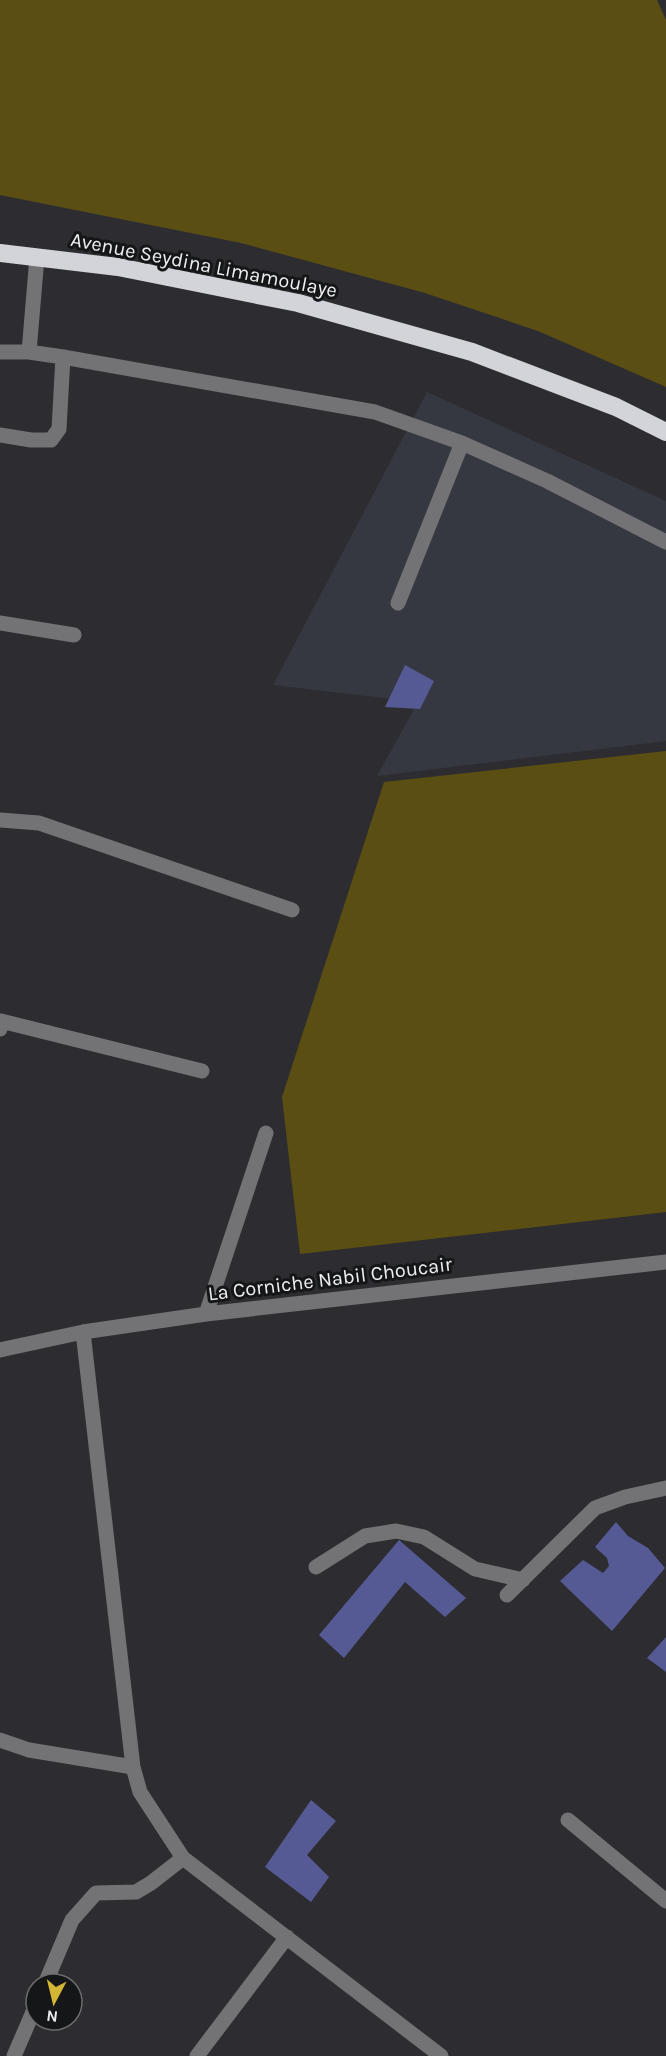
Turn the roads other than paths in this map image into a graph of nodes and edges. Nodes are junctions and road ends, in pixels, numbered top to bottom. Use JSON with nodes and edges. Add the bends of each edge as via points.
{"nodes":[{"id":1,"x":0,"y":253,"type":"edge"},
{"id":2,"x":37,"y":258,"type":"junction"},
{"id":3,"x":0,"y":352,"type":"edge"},
{"id":4,"x":29,"y":352,"type":"junction"},
{"id":5,"x":63,"y":357,"type":"junction"},
{"id":6,"x":666,"y":432,"type":"edge"},
{"id":7,"x":0,"y":435,"type":"edge"},
{"id":8,"x":462,"y":443,"type":"junction"},
{"id":9,"x":666,"y":542,"type":"edge"},
{"id":10,"x":398,"y":603,"type":"dead end"},
{"id":11,"x":0,"y":623,"type":"edge"},
{"id":12,"x":74,"y":635,"type":"dead end"},
{"id":13,"x":0,"y":820,"type":"edge"},
{"id":14,"x":292,"y":910,"type":"dead end"},
{"id":15,"x":0,"y":1024,"type":"edge"},
{"id":16,"x":202,"y":1071,"type":"dead end"},
{"id":17,"x":266,"y":1133,"type":"dead end"},
{"id":18,"x":666,"y":1262,"type":"edge"},
{"id":19,"x":206,"y":1314,"type":"junction"},
{"id":20,"x":83,"y":1332,"type":"junction"},
{"id":21,"x":0,"y":1350,"type":"edge"},
{"id":22,"x":666,"y":1488,"type":"edge"},
{"id":23,"x":316,"y":1567,"type":"dead end"},
{"id":24,"x":523,"y":1580,"type":"junction"},
{"id":25,"x":507,"y":1595,"type":"dead end"},
{"id":26,"x":0,"y":1740,"type":"edge"},
{"id":27,"x":133,"y":1767,"type":"junction"},
{"id":28,"x":568,"y":1820,"type":"dead end"},
{"id":29,"x":183,"y":1858,"type":"junction"},
{"id":30,"x":666,"y":1901,"type":"edge"},
{"id":31,"x":287,"y":1937,"type":"junction"},
{"id":32,"x":50,"y":1972,"type":"edge"},
{"id":33,"x":24,"y":2032,"type":"edge"},
{"id":34,"x":14,"y":2056,"type":"edge"},
{"id":35,"x":197,"y":2056,"type":"edge"},
{"id":36,"x":441,"y":2056,"type":"edge"}],
"edges":[{"from":1,"to":2,"type":"highway","name":"Avenue Seydina Limamoulaye"},
{"from":2,"to":4,"type":"street"},
{"from":2,"to":6,"type":"highway","name":"Avenue Seydina Limamoulaye","via":[[118,267],[298,303],[472,352],[616,407]]},
{"from":3,"to":4,"type":"street"},
{"from":4,"to":5,"type":"street"},
{"from":5,"to":7,"type":"street","via":[[59,429],[51,440]]},
{"from":5,"to":8,"type":"street","via":[[375,412]]},
{"from":8,"to":9,"type":"street"},
{"from":8,"to":10,"type":"street"},
{"from":11,"to":12,"type":"street"},
{"from":13,"to":14,"type":"street","via":[[39,823]]},
{"from":15,"to":16,"type":"street"},
{"from":17,"to":19,"type":"street"},
{"from":18,"to":19,"type":"street","name":"La Corniche Nabil Choucair"},
{"from":19,"to":20,"type":"street","name":"La Corniche Nabil Choucair"},
{"from":20,"to":21,"type":"street","name":"La Corniche Nabil Choucair"},
{"from":20,"to":27,"type":"street"},
{"from":22,"to":24,"type":"street","via":[[595,1508]]},
{"from":23,"to":24,"type":"street","via":[[365,1536],[396,1531],[424,1538],[475,1569]]},
{"from":24,"to":25,"type":"street"},
{"from":26,"to":27,"type":"street","via":[[29,1750]]},
{"from":27,"to":29,"type":"street","via":[[140,1792]]},
{"from":28,"to":30,"type":"street"},
{"from":29,"to":31,"type":"street"},
{"from":29,"to":32,"type":"street","via":[[135,1892],[96,1893],[72,1920]]},
{"from":31,"to":35,"type":"street"},
{"from":31,"to":36,"type":"street"},
{"from":33,"to":34,"type":"street"}]}
